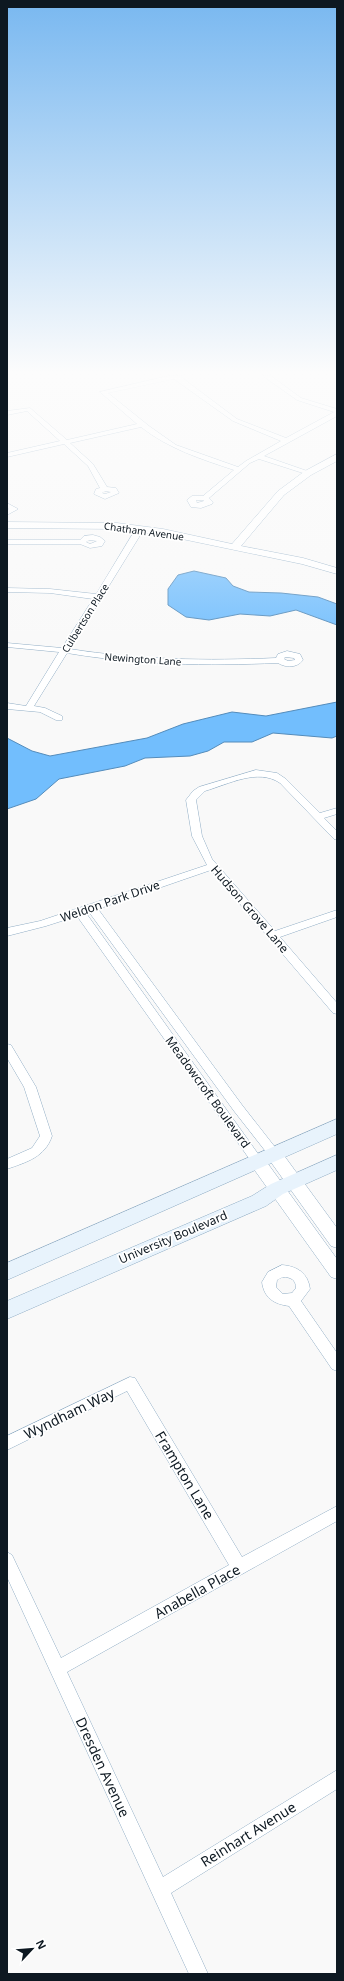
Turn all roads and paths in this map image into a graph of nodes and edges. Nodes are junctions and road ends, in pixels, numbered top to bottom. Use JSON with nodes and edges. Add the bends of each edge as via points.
{"nodes":[{"id":1,"x":93,"y":468,"type":"edge"},
{"id":2,"x":299,"y":468,"type":"edge"},
{"id":3,"x":303,"y":468,"type":"edge"},
{"id":4,"x":317,"y":468,"type":"edge"},
{"id":5,"x":238,"y":469,"type":"edge"},
{"id":6,"x":311,"y":472,"type":"junction"},
{"id":7,"x":104,"y":489,"type":"dead end"},
{"id":8,"x":206,"y":498,"type":"dead end"},
{"id":9,"x":7,"y":505,"type":"edge"},
{"id":10,"x":7,"y":513,"type":"edge"},
{"id":11,"x":7,"y":525,"type":"edge"},
{"id":12,"x":140,"y":529,"type":"junction"},
{"id":13,"x":7,"y":542,"type":"edge"},
{"id":14,"x":82,"y":542,"type":"dead end"},
{"id":15,"x":235,"y":547,"type":"junction"},
{"id":16,"x":279,"y":558,"type":"junction"},
{"id":17,"x":337,"y":571,"type":"edge"},
{"id":18,"x":337,"y":579,"type":"edge"},
{"id":19,"x":7,"y":590,"type":"edge"},
{"id":20,"x":98,"y":597,"type":"junction"},
{"id":21,"x":7,"y":645,"type":"edge"},
{"id":22,"x":65,"y":650,"type":"junction"},
{"id":23,"x":280,"y":660,"type":"dead end"},
{"id":24,"x":7,"y":706,"type":"edge"},
{"id":25,"x":29,"y":708,"type":"junction"},
{"id":26,"x":59,"y":718,"type":"dead end"},
{"id":27,"x":337,"y":811,"type":"edge"},
{"id":28,"x":318,"y":817,"type":"junction"},
{"id":29,"x":337,"y":837,"type":"edge"},
{"id":30,"x":213,"y":866,"type":"junction"},
{"id":31,"x":91,"y":907,"type":"junction"},
{"id":32,"x":79,"y":911,"type":"junction"},
{"id":33,"x":337,"y":913,"type":"edge"},
{"id":34,"x":7,"y":932,"type":"edge"},
{"id":35,"x":273,"y":936,"type":"junction"},
{"id":36,"x":337,"y":1010,"type":"edge"},
{"id":37,"x":7,"y":1048,"type":"edge"},
{"id":38,"x":337,"y":1126,"type":"edge"},
{"id":39,"x":274,"y":1154,"type":"junction"},
{"id":40,"x":257,"y":1161,"type":"junction"},
{"id":41,"x":337,"y":1162,"type":"edge"},
{"id":42,"x":7,"y":1164,"type":"edge"},
{"id":43,"x":294,"y":1181,"type":"junction"},
{"id":44,"x":277,"y":1189,"type":"junction"},
{"id":45,"x":337,"y":1241,"type":"edge"},
{"id":46,"x":7,"y":1272,"type":"edge"},
{"id":47,"x":337,"y":1272,"type":"edge"},
{"id":48,"x":292,"y":1300,"type":"dead end"},
{"id":49,"x":7,"y":1310,"type":"edge"},
{"id":50,"x":337,"y":1365,"type":"edge"},
{"id":51,"x":130,"y":1383,"type":"joint"},
{"id":52,"x":7,"y":1443,"type":"edge"},
{"id":53,"x":337,"y":1513,"type":"edge"},
{"id":54,"x":7,"y":1560,"type":"edge"},
{"id":55,"x":239,"y":1567,"type":"junction"},
{"id":56,"x":57,"y":1669,"type":"junction"},
{"id":57,"x":337,"y":1779,"type":"edge"},
{"id":58,"x":160,"y":1889,"type":"junction"},
{"id":59,"x":199,"y":1974,"type":"edge"}],
"edges":[{"from":1,"to":7,"type":"street"},
{"from":2,"to":6,"type":"street"},
{"from":3,"to":6,"type":"street"},
{"from":4,"to":6,"type":"street"},
{"from":5,"to":8,"type":"street"},
{"from":6,"to":15,"type":"street","via":[[281,493]]},
{"from":9,"to":10,"type":"street","via":[[14,509]]},
{"from":11,"to":12,"type":"street","name":"Chatham Avenue","via":[[76,525]]},
{"from":12,"to":15,"type":"street","name":"Chatham Avenue"},
{"from":12,"to":20,"type":"street","name":"Culbertson Place"},
{"from":13,"to":14,"type":"street"},
{"from":15,"to":16,"type":"street","name":"Chatham Avenue"},
{"from":16,"to":17,"type":"street","name":"Chatham Avenue","via":[[303,561]]},
{"from":16,"to":18,"type":"street","name":"Chatham Avenue"},
{"from":19,"to":20,"type":"street","via":[[50,591]]},
{"from":20,"to":22,"type":"street","name":"Culbertson Place"},
{"from":21,"to":22,"type":"street","name":"Newington Lane"},
{"from":22,"to":23,"type":"street","name":"Newington Lane","via":[[148,661],[222,663]]},
{"from":22,"to":25,"type":"street","name":"Culbertson Place"},
{"from":24,"to":25,"type":"street"},
{"from":25,"to":26,"type":"street","via":[[42,710]]},
{"from":27,"to":28,"type":"street"},
{"from":28,"to":29,"type":"street"},
{"from":28,"to":30,"type":"street","name":"Hudson Grove Lane","via":[[283,781],[268,773],[248,775],[202,789],[194,795],[191,803],[197,836]]},
{"from":30,"to":31,"type":"street","name":"Weldon Park Drive"},
{"from":30,"to":35,"type":"street","name":"Hudson Grove Lane"},
{"from":31,"to":32,"type":"street","name":"Weldon Park Drive"},
{"from":31,"to":39,"type":"street","name":"Meadowcroft Boulevard"},
{"from":32,"to":34,"type":"street","name":"Weldon Park Drive","via":[[42,924]]},
{"from":32,"to":40,"type":"street","name":"Meadowcroft Boulevard"},
{"from":33,"to":35,"type":"street"},
{"from":35,"to":36,"type":"street","name":"Hudson Grove Lane"},
{"from":37,"to":42,"type":"street","via":[[25,1078],[46,1134],[44,1142],[31,1154]]},
{"from":38,"to":39,"type":"main road"},
{"from":39,"to":40,"type":"main road"},
{"from":39,"to":43,"type":"street","name":"Meadowcroft Boulevard"},
{"from":40,"to":44,"type":"street","name":"Meadowcroft Boulevard"},
{"from":40,"to":46,"type":"main road"},
{"from":41,"to":43,"type":"main road","name":"University Boulevard"},
{"from":43,"to":44,"type":"main road","name":"University Boulevard"},
{"from":43,"to":45,"type":"street","name":"Meadowcroft Boulevard"},
{"from":44,"to":47,"type":"street","name":"Meadowcroft Boulevard"},
{"from":44,"to":49,"type":"main road","name":"University Boulevard","via":[[259,1201]]},
{"from":48,"to":50,"type":"street"},
{"from":51,"to":52,"type":"street","name":"Wyndham Way"},
{"from":51,"to":55,"type":"street","name":"Frampton Lane"},
{"from":53,"to":55,"type":"street","name":"Anabella Place"},
{"from":54,"to":56,"type":"street","name":"Dresden Avenue"},
{"from":55,"to":56,"type":"street","name":"Anabella Place"},
{"from":56,"to":58,"type":"street","name":"Dresden Avenue"},
{"from":57,"to":58,"type":"street","name":"Reinhart Avenue"},
{"from":58,"to":59,"type":"street","name":"Dresden Avenue"}]}
